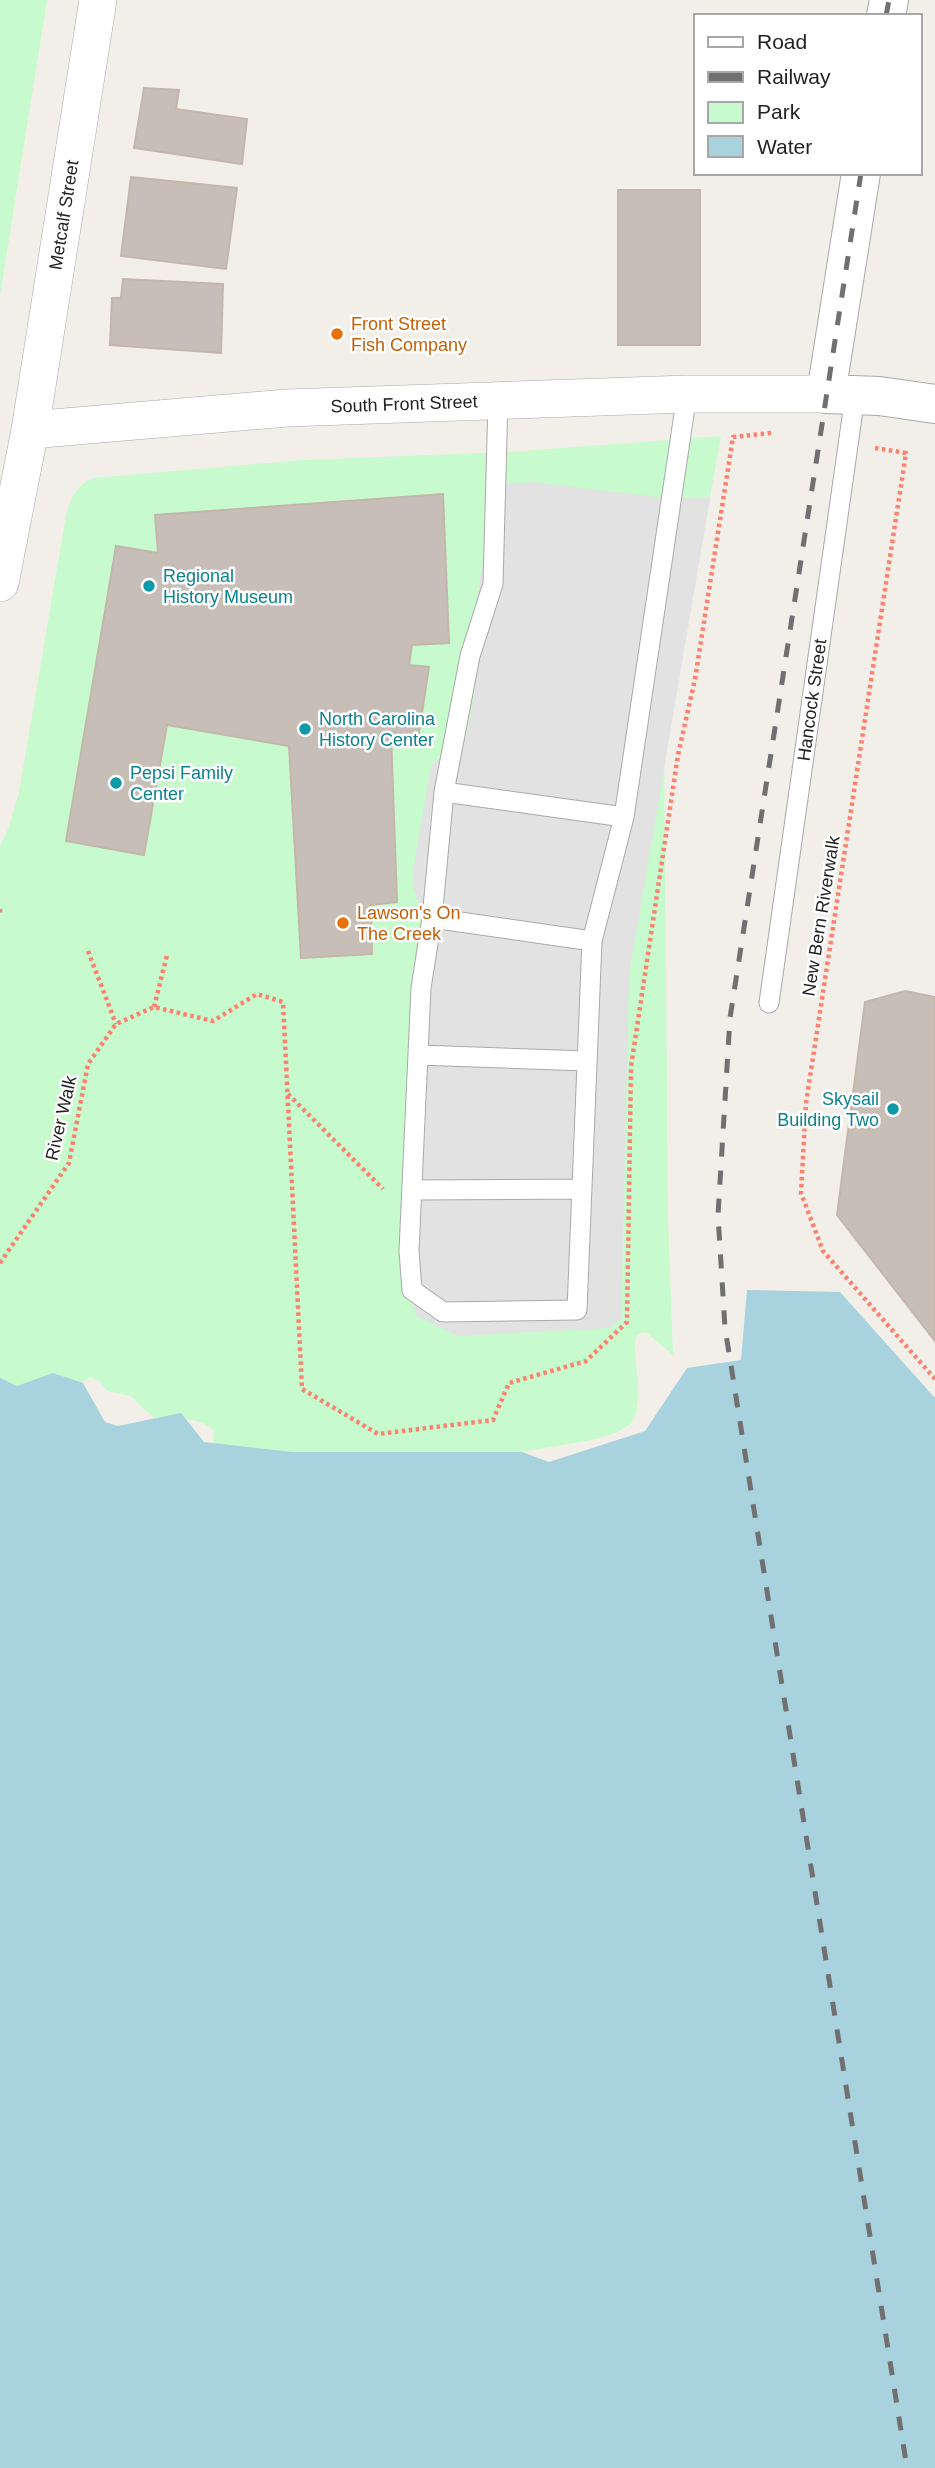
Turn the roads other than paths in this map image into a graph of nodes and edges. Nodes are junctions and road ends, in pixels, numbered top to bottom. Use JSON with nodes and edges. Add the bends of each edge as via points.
{"nodes":[{"id":1,"x":98,"y":0,"type":"edge"},
{"id":2,"x":861,"y":175,"type":"edge"},
{"id":3,"x":687,"y":394,"type":"junction"},
{"id":4,"x":840,"y":395,"type":"junction"},
{"id":5,"x":498,"y":401,"type":"junction"},
{"id":6,"x":935,"y":404,"type":"edge"},
{"id":7,"x":30,"y":430,"type":"junction"},
{"id":8,"x":0,"y":583,"type":"edge"},
{"id":9,"x":444,"y":792,"type":"junction"},
{"id":10,"x":624,"y":817,"type":"junction"},
{"id":11,"x":432,"y":918,"type":"junction"},
{"id":12,"x":592,"y":941,"type":"junction"},
{"id":13,"x":769,"y":1003,"type":"dead end"},
{"id":14,"x":418,"y":1055,"type":"junction"},
{"id":15,"x":587,"y":1061,"type":"junction"},
{"id":16,"x":582,"y":1189,"type":"junction"},
{"id":17,"x":412,"y":1190,"type":"junction"}],
"edges":[{"from":1,"to":7,"type":"street","name":"Metcalf Street"},
{"from":2,"to":4,"type":"street","name":"Hancock Street"},
{"from":3,"to":4,"type":"street","name":"South Front Street"},
{"from":3,"to":5,"type":"street","name":"South Front Street"},
{"from":3,"to":10,"type":"lane"},
{"from":4,"to":6,"type":"street","name":"South Front Street"},
{"from":4,"to":13,"type":"lane","name":"Hancock Street"},
{"from":5,"to":7,"type":"street","name":"South Front Street","via":[[287,408]]},
{"from":5,"to":9,"type":"lane","via":[[493,584],[470,656]]},
{"from":7,"to":8,"type":"street"},
{"from":9,"to":10,"type":"lane"},
{"from":9,"to":11,"type":"lane"},
{"from":10,"to":12,"type":"lane"},
{"from":11,"to":12,"type":"lane"},
{"from":11,"to":14,"type":"lane","via":[[421,988]]},
{"from":12,"to":15,"type":"lane"},
{"from":14,"to":15,"type":"lane"},
{"from":14,"to":17,"type":"lane"},
{"from":15,"to":16,"type":"lane"},
{"from":16,"to":17,"type":"lane"},
{"from":16,"to":17,"type":"lane","via":[[577,1310],[443,1312],[412,1290]]}]}
